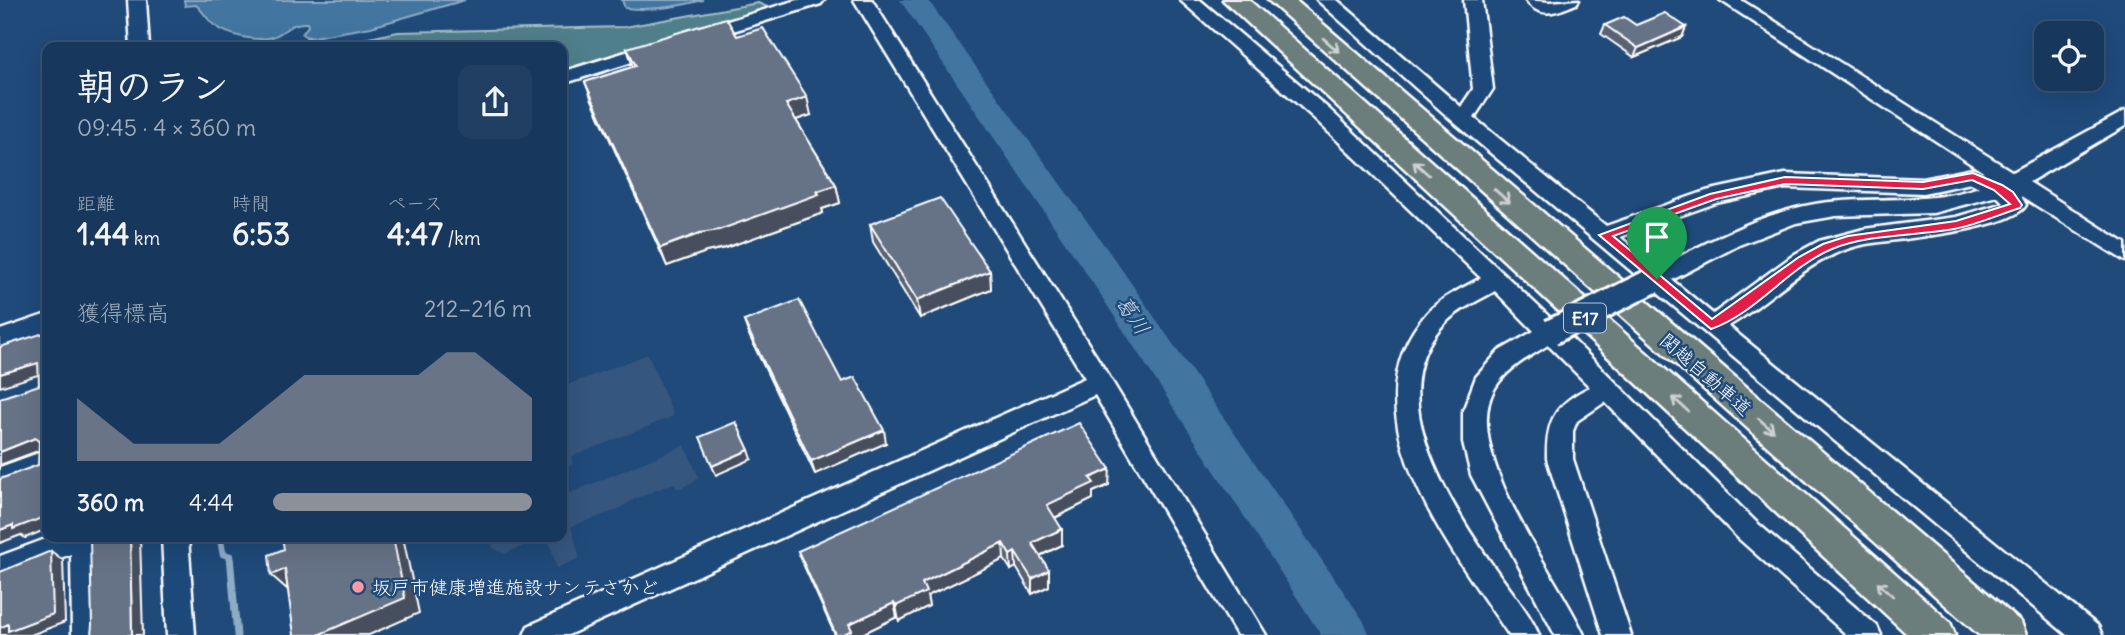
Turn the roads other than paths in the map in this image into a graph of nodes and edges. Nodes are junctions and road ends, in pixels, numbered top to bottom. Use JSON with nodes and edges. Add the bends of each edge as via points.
{"nodes":[{"id":1,"x":137,"y":0,"type":"edge"},
{"id":2,"x":815,"y":0,"type":"edge"},
{"id":3,"x":863,"y":0,"type":"edge"},
{"id":4,"x":1189,"y":0,"type":"edge"},
{"id":5,"x":1235,"y":0,"type":"edge"},
{"id":6,"x":1280,"y":0,"type":"edge"},
{"id":7,"x":1326,"y":0,"type":"edge"},
{"id":8,"x":1473,"y":0,"type":"edge"},
{"id":9,"x":1534,"y":0,"type":"edge"},
{"id":10,"x":1570,"y":0,"type":"edge"},
{"id":11,"x":1729,"y":0,"type":"edge"},
{"id":12,"x":140,"y":42,"type":"edge"},
{"id":13,"x":567,"y":76,"type":"edge"},
{"id":14,"x":2125,"y":117,"type":"edge"},
{"id":15,"x":1464,"y":118,"type":"junction"},
{"id":16,"x":2006,"y":184,"type":"junction"},
{"id":17,"x":1604,"y":235,"type":"junction"},
{"id":18,"x":2125,"y":253,"type":"edge"},
{"id":19,"x":1497,"y":280,"type":"junction"},
{"id":20,"x":1654,"y":280,"type":"junction"},
{"id":21,"x":1711,"y":324,"type":"junction"},
{"id":22,"x":42,"y":326,"type":"edge"},
{"id":23,"x":1551,"y":332,"type":"junction"},
{"id":24,"x":0,"y":339,"type":"edge"},
{"id":25,"x":1100,"y":382,"type":"junction"},
{"id":26,"x":1609,"y":390,"type":"junction"},
{"id":27,"x":42,"y":463,"type":"edge"},
{"id":28,"x":0,"y":478,"type":"edge"},
{"id":29,"x":71,"y":542,"type":"edge"},
{"id":30,"x":84,"y":542,"type":"edge"},
{"id":31,"x":175,"y":542,"type":"edge"},
{"id":32,"x":1924,"y":563,"type":"junction"},
{"id":33,"x":0,"y":569,"type":"edge"},
{"id":34,"x":86,"y":635,"type":"edge"},
{"id":35,"x":181,"y":635,"type":"edge"},
{"id":36,"x":538,"y":635,"type":"edge"},
{"id":37,"x":1252,"y":635,"type":"edge"},
{"id":38,"x":1525,"y":635,"type":"edge"},
{"id":39,"x":1570,"y":635,"type":"edge"},
{"id":40,"x":1617,"y":635,"type":"edge"},
{"id":41,"x":1867,"y":635,"type":"edge"},
{"id":42,"x":1936,"y":635,"type":"edge"},
{"id":43,"x":2007,"y":635,"type":"edge"},
{"id":44,"x":2015,"y":635,"type":"edge"},
{"id":45,"x":2088,"y":635,"type":"edge"}],
"edges":[{"from":1,"to":12,"type":"street"},
{"from":2,"to":13,"type":"street"},
{"from":3,"to":25,"type":"street"},
{"from":4,"to":19,"type":"street","via":[[1322,115]]},
{"from":42,"to":5,"type":"highway","name":"関越自動車道","number":"E17","one_way":true},
{"from":6,"to":32,"type":"highway","name":"関越自動車道","number":"E17","one_way":true},
{"from":7,"to":15,"type":"street"},
{"from":8,"to":15,"type":"street","via":[[1483,89]]},
{"from":9,"to":10,"type":"street","via":[[1547,9]]},
{"from":11,"to":16,"type":"street"},
{"from":14,"to":16,"type":"street"},
{"from":15,"to":17,"type":"street"},
{"from":16,"to":17,"type":"street","via":[[1973,176],[1923,186],[1785,181],[1713,196]]},
{"from":16,"to":18,"type":"street"},
{"from":16,"to":20,"type":"street","via":[[1945,204],[1835,209],[1791,217]]},
{"from":16,"to":21,"type":"street","via":[[2016,205],[1956,225],[1827,247]]},
{"from":17,"to":20,"type":"street"},
{"from":19,"to":23,"type":"street"},
{"from":19,"to":38,"type":"street","via":[[1449,308],[1417,342],[1406,370],[1404,409],[1411,446],[1434,496]]},
{"from":20,"to":21,"type":"street"},
{"from":20,"to":23,"type":"street","bridge":true},
{"from":21,"to":45,"type":"street"},
{"from":22,"to":24,"type":"street"},
{"from":23,"to":26,"type":"street"},
{"from":23,"to":39,"type":"street","via":[[1507,358],[1484,384],[1475,411],[1475,435],[1484,475]]},
{"from":25,"to":36,"type":"street"},
{"from":25,"to":37,"type":"street"},
{"from":26,"to":40,"type":"street","via":[[1575,406],[1558,436],[1560,459]]},
{"from":26,"to":41,"type":"street","via":[[1747,530]]},
{"from":27,"to":28,"type":"street"},
{"from":29,"to":33,"type":"street"},
{"from":30,"to":34,"type":"street"},
{"from":31,"to":35,"type":"street"},
{"from":32,"to":43,"type":"highway","name":"関越自動車道","number":"E17"},
{"from":32,"to":44,"type":"highway"}]}
